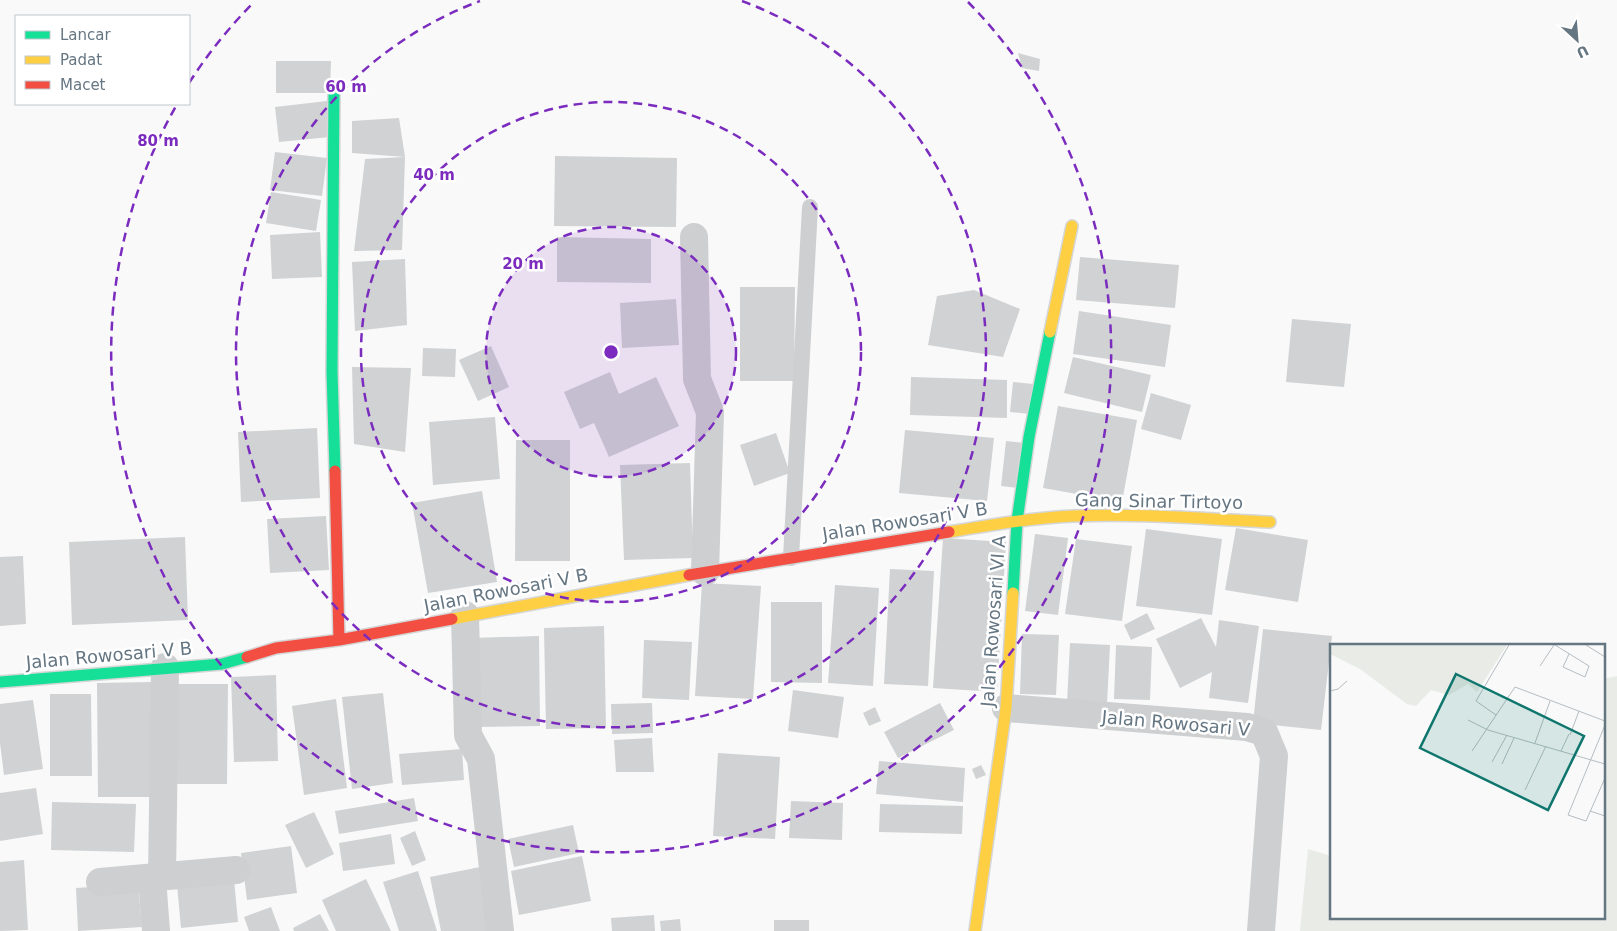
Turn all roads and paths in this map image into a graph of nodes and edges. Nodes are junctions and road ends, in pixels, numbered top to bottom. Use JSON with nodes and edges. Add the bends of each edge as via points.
{"nodes":[{"id":1,"x":334,"y":87,"type":"dead end"},
{"id":2,"x":810,"y":207,"type":"dead end"},
{"id":3,"x":1072,"y":226,"type":"dead end"},
{"id":4,"x":694,"y":237,"type":"dead end"},
{"id":5,"x":1017,"y":521,"type":"junction"},
{"id":6,"x":1270,"y":522,"type":"dead end"},
{"id":7,"x":791,"y":558,"type":"junction"},
{"id":8,"x":705,"y":572,"type":"junction"},
{"id":9,"x":465,"y":615,"type":"junction"},
{"id":10,"x":339,"y":640,"type":"junction"},
{"id":11,"x":165,"y":667,"type":"junction"},
{"id":12,"x":0,"y":682,"type":"edge"},
{"id":13,"x":1006,"y":708,"type":"junction"},
{"id":14,"x":236,"y":870,"type":"dead end"},
{"id":15,"x":157,"y":877,"type":"junction"},
{"id":16,"x":100,"y":882,"type":"dead end"},
{"id":17,"x":156,"y":931,"type":"edge"},
{"id":18,"x":500,"y":931,"type":"edge"},
{"id":19,"x":975,"y":931,"type":"edge"},
{"id":20,"x":1261,"y":931,"type":"edge"}],
"edges":[{"from":1,"to":10,"type":"street","via":[[332,372]]},
{"from":2,"to":7,"type":"lane"},
{"from":3,"to":5,"type":"street","name":"Jalan Rowosari VI A","via":[[1029,437]]},
{"from":4,"to":8,"type":"street","via":[[697,379],[710,412]]},
{"from":5,"to":6,"type":"street","name":"Gang Sinar Tirtoyo","via":[[1121,514]]},
{"from":5,"to":7,"type":"street","name":"Jalan Rowosari V B"},
{"from":5,"to":13,"type":"street","name":"Jalan Rowosari VI A"},
{"from":7,"to":8,"type":"street","name":"Jalan Rowosari V B"},
{"from":8,"to":9,"type":"street","name":"Jalan Rowosari V B"},
{"from":9,"to":10,"type":"street","name":"Jalan Rowosari V B"},
{"from":9,"to":18,"type":"street","via":[[468,735],[481,759]]},
{"from":10,"to":11,"type":"street","name":"Jalan Rowosari V B","via":[[276,648],[222,664]]},
{"from":11,"to":12,"type":"street","name":"Jalan Rowosari V B"},
{"from":11,"to":15,"type":"street"},
{"from":13,"to":19,"type":"street","name":"Jalan Rowosari VI A"},
{"from":13,"to":20,"type":"street","name":"Jalan Rowosari V","via":[[1247,727],[1264,732],[1274,756]]},
{"from":14,"to":15,"type":"street"},
{"from":15,"to":16,"type":"street"},
{"from":15,"to":17,"type":"street"}]}
